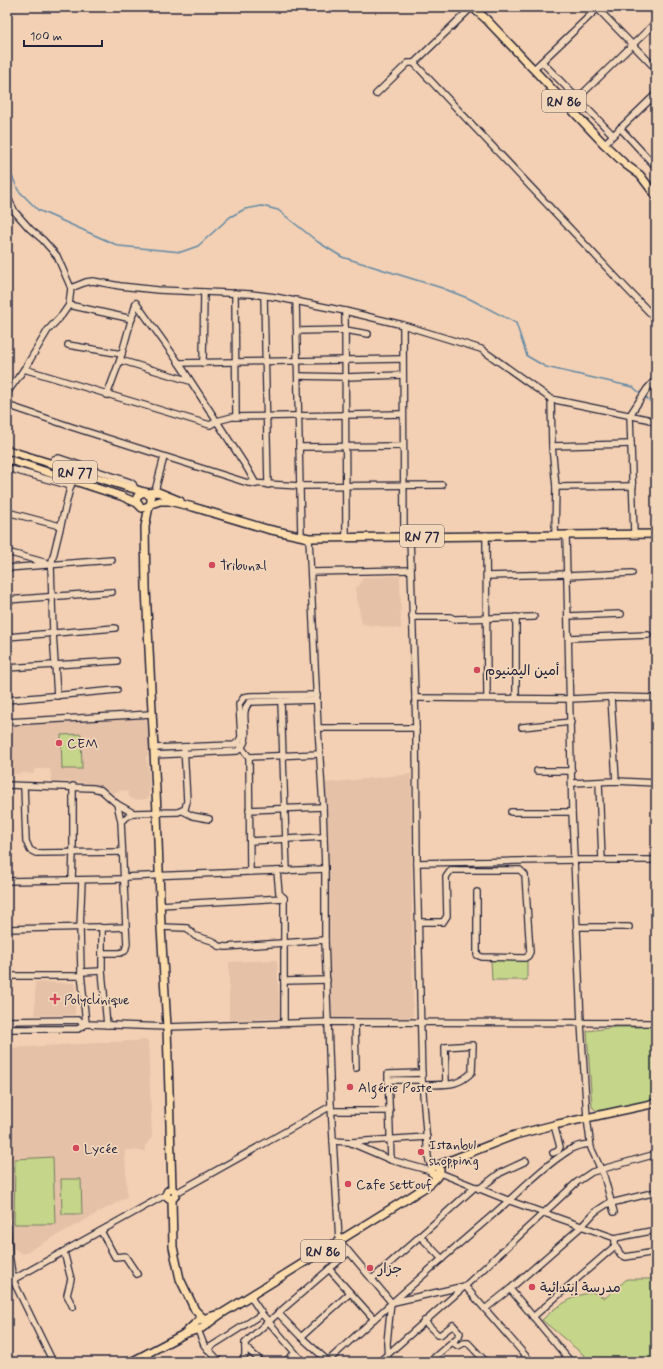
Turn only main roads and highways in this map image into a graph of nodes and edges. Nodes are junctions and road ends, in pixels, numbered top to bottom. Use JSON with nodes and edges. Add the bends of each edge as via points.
{"nodes":[{"id":1,"x":472,"y":7,"type":"edge"},
{"id":2,"x":656,"y":196,"type":"edge"},
{"id":3,"x":7,"y":450,"type":"edge"},
{"id":4,"x":7,"y":459,"type":"edge"},
{"id":5,"x":145,"y":493,"type":"junction"},
{"id":6,"x":137,"y":504,"type":"junction"},
{"id":7,"x":150,"y":505,"type":"junction"},
{"id":8,"x":193,"y":507,"type":"junction"},
{"id":9,"x":145,"y":527,"type":"junction"},
{"id":10,"x":656,"y":534,"type":"edge"},
{"id":11,"x":656,"y":1103,"type":"edge"},
{"id":12,"x":195,"y":1310,"type":"junction"},
{"id":13,"x":221,"y":1314,"type":"junction"},
{"id":14,"x":203,"y":1318,"type":"junction"},
{"id":15,"x":195,"y":1322,"type":"junction"},
{"id":16,"x":207,"y":1325,"type":"junction"},
{"id":17,"x":198,"y":1330,"type":"junction"},
{"id":18,"x":184,"y":1334,"type":"junction"},
{"id":19,"x":131,"y":1362,"type":"edge"}],
"edges":[{"from":1,"to":2,"type":"main road","number":"RN 86","via":[[604,144],[624,164],[640,175]]},
{"from":3,"to":5,"type":"main road","number":"RN 77"},
{"from":4,"to":6,"type":"main road","number":"RN 77","via":[[71,483],[121,496]]},
{"from":5,"to":6,"type":"main road","via":[[138,495]]},
{"from":5,"to":7,"type":"main road","via":[[151,497]]},
{"from":5,"to":8,"type":"main road","number":"RN 77","via":[[155,492],[170,496]]},
{"from":6,"to":7,"type":"main road","via":[[142,508]]},
{"from":6,"to":9,"type":"main road"},
{"from":7,"to":8,"type":"main road","number":"RN 77","via":[[163,501]]},
{"from":7,"to":9,"type":"main road"},
{"from":8,"to":10,"type":"main road","number":"RN 77","via":[[267,529],[309,538]]},
{"from":9,"to":12,"type":"main road","via":[[167,1027],[173,1247],[180,1279]]},
{"from":11,"to":13,"type":"main road","number":"RN 86","via":[[514,1135],[457,1158],[436,1171],[424,1187],[413,1195]]},
{"from":12,"to":14,"type":"main road"},
{"from":12,"to":15,"type":"main road"},
{"from":13,"to":14,"type":"main road","number":"RN 86"},
{"from":13,"to":16,"type":"main road","number":"RN 86"},
{"from":14,"to":15,"type":"main road","number":"RN 86"},
{"from":14,"to":16,"type":"main road"},
{"from":15,"to":17,"type":"main road"},
{"from":15,"to":18,"type":"main road","number":"RN 86"},
{"from":16,"to":17,"type":"main road","number":"RN 86"},
{"from":17,"to":18,"type":"main road","number":"RN 86"},
{"from":18,"to":19,"type":"main road","number":"RN 86"}]}
